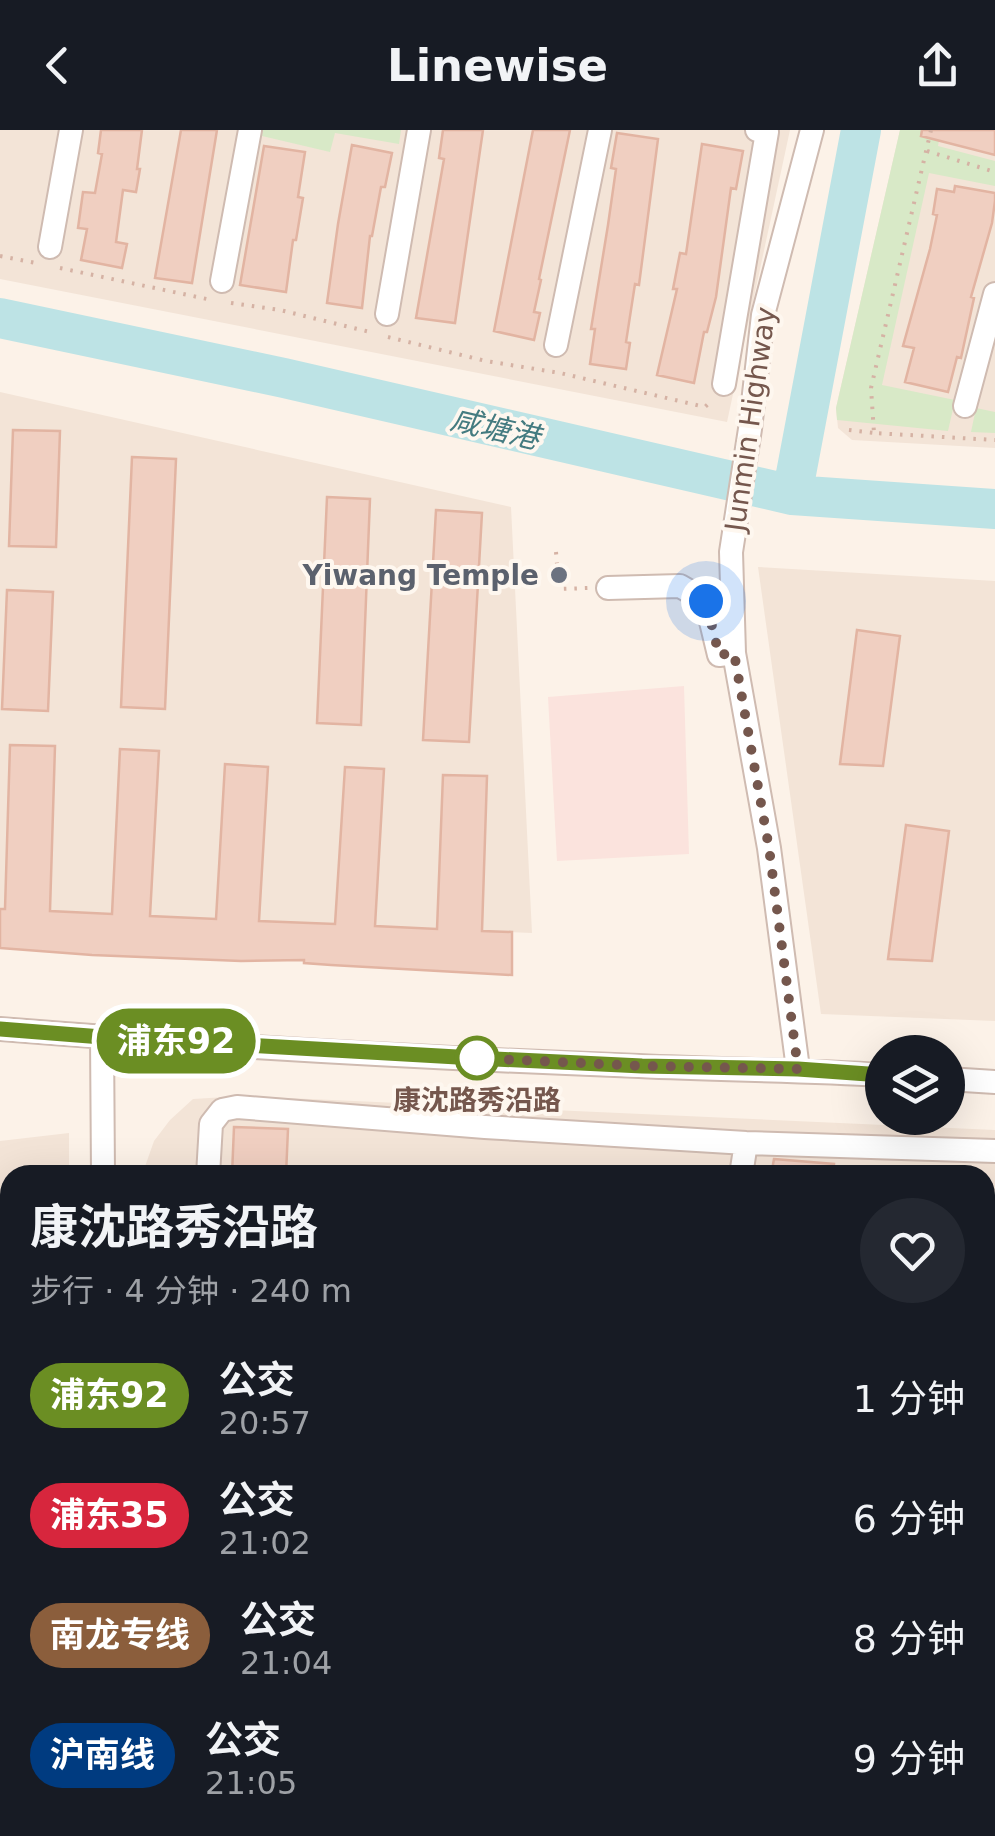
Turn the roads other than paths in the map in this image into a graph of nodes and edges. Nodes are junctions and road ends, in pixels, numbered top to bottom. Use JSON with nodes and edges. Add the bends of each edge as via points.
{"nodes":[{"id":1,"x":71,"y":130,"type":"edge"},
{"id":2,"x":250,"y":130,"type":"edge"},
{"id":3,"x":419,"y":130,"type":"edge"},
{"id":4,"x":600,"y":130,"type":"edge"},
{"id":5,"x":812,"y":130,"type":"edge"},
{"id":6,"x":762,"y":131,"type":"edge"},
{"id":7,"x":50,"y":260,"type":"road end"},
{"id":8,"x":995,"y":294,"type":"edge"},
{"id":9,"x":222,"y":295,"type":"road end"},
{"id":10,"x":387,"y":314,"type":"dead end"},
{"id":11,"x":556,"y":346,"type":"dead end"},
{"id":12,"x":724,"y":384,"type":"road end"},
{"id":13,"x":966,"y":406,"type":"dead end"},
{"id":14,"x":608,"y":588,"type":"road end"},
{"id":15,"x":734,"y":653,"type":"junction"},
{"id":16,"x":0,"y":1029,"type":"edge"},
{"id":17,"x":102,"y":1037,"type":"junction"},
{"id":18,"x":798,"y":1069,"type":"junction"},
{"id":19,"x":865,"y":1074,"type":"edge"},
{"id":20,"x":965,"y":1080,"type":"edge"},
{"id":21,"x":995,"y":1082,"type":"edge"},
{"id":22,"x":746,"y":1143,"type":"junction"},
{"id":23,"x":995,"y":1151,"type":"edge"},
{"id":24,"x":103,"y":1165,"type":"edge"},
{"id":25,"x":208,"y":1165,"type":"edge"},
{"id":26,"x":743,"y":1165,"type":"edge"}],
"edges":[{"from":1,"to":7,"type":"street"},
{"from":2,"to":9,"type":"street"},
{"from":3,"to":10,"type":"street"},
{"from":4,"to":11,"type":"street"},
{"from":5,"to":15,"type":"street","name":"Junmin Highway","via":[[763,315],[732,552]]},
{"from":6,"to":12,"type":"street"},
{"from":8,"to":13,"type":"street"},
{"from":14,"to":15,"type":"street","via":[[680,586],[706,601],[719,655]]},
{"from":15,"to":18,"type":"street","name":"Junmin Highway","via":[[772,867]]},
{"from":16,"to":17,"type":"street"},
{"from":17,"to":18,"type":"street"},
{"from":17,"to":24,"type":"street"},
{"from":18,"to":19,"type":"street"},
{"from":20,"to":21,"type":"street"},
{"from":22,"to":23,"type":"street"},
{"from":22,"to":25,"type":"street","via":[[237,1107],[222,1110],[210,1124]]},
{"from":22,"to":26,"type":"street"}]}
